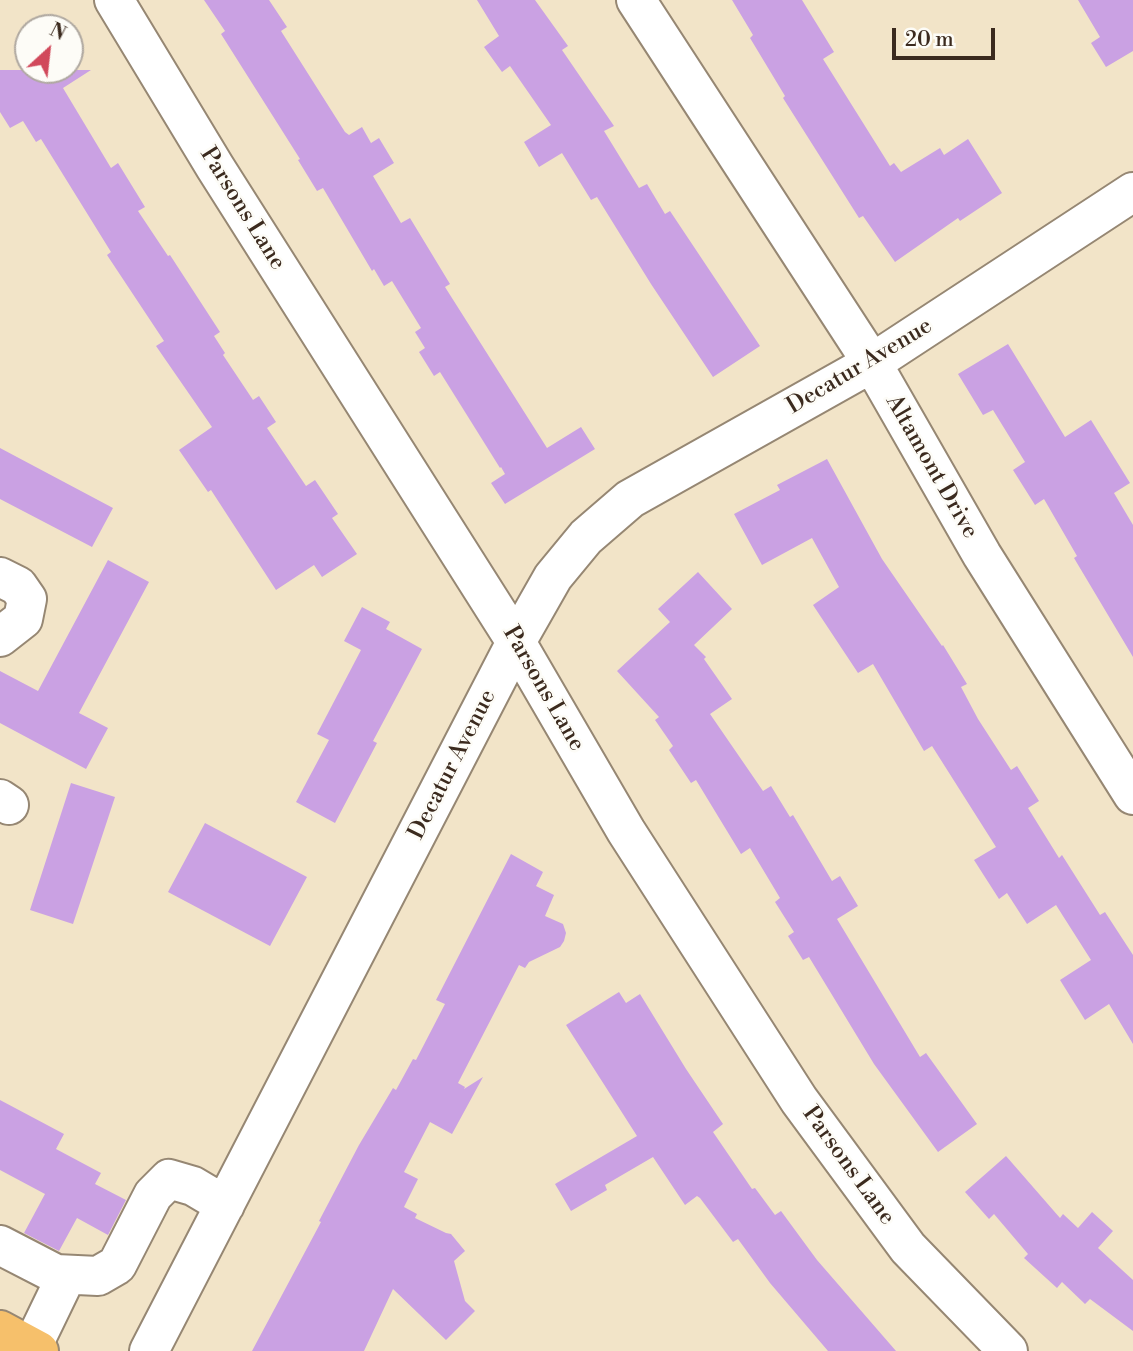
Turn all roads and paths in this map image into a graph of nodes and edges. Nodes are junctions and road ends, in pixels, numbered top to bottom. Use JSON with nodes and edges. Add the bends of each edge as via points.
{"nodes":[{"id":1,"x":114,"y":0,"type":"edge"},
{"id":2,"x":636,"y":0,"type":"edge"},
{"id":3,"x":1133,"y":192,"type":"edge"},
{"id":4,"x":872,"y":363,"type":"junction"},
{"id":5,"x":0,"y":577,"type":"edge"},
{"id":6,"x":0,"y":637,"type":"edge"},
{"id":7,"x":516,"y":642,"type":"junction"},
{"id":8,"x":1133,"y":795,"type":"edge"},
{"id":9,"x":225,"y":1205,"type":"junction"},
{"id":10,"x":0,"y":1245,"type":"edge"},
{"id":11,"x":56,"y":1273,"type":"junction"},
{"id":12,"x":24,"y":1343,"type":"edge"},
{"id":13,"x":149,"y":1351,"type":"edge"},
{"id":14,"x":1008,"y":1351,"type":"edge"}],
"edges":[{"from":1,"to":7,"type":"street","name":"Parsons Lane"},
{"from":2,"to":4,"type":"street","name":"Altamont Drive"},
{"from":3,"to":4,"type":"street","name":"Decatur Avenue"},
{"from":4,"to":7,"type":"street","name":"Decatur Avenue","via":[[630,499],[586,537],[553,578]]},
{"from":4,"to":8,"type":"street","name":"Altamont Drive","via":[[982,555]]},
{"from":5,"to":6,"type":"street","via":[[18,586],[27,599],[23,619]]},
{"from":7,"to":9,"type":"street","name":"Decatur Avenue"},
{"from":7,"to":14,"type":"street","name":"Parsons Lane","via":[[626,831],[799,1100],[908,1248]]},
{"from":9,"to":11,"type":"street","via":[[193,1186],[169,1179],[153,1195],[117,1265],[98,1276]]},
{"from":9,"to":13,"type":"street","name":"Decatur Avenue"},
{"from":10,"to":11,"type":"street"},
{"from":11,"to":12,"type":"street","via":[[61,1287]]}]}
